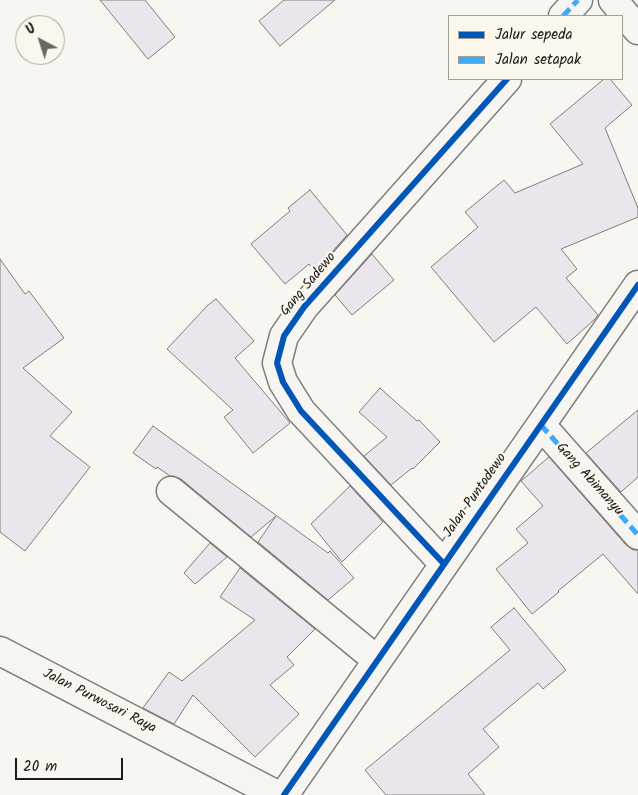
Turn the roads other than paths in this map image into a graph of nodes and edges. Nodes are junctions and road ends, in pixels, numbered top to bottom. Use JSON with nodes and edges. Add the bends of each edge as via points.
{"nodes":[{"id":1,"x":578,"y":0,"type":"edge"},
{"id":2,"x":613,"y":0,"type":"edge"},
{"id":3,"x":564,"y":15,"type":"edge"},
{"id":4,"x":638,"y":30,"type":"edge"},
{"id":5,"x":507,"y":80,"type":"edge"},
{"id":6,"x":638,"y":285,"type":"edge"},
{"id":7,"x":541,"y":425,"type":"junction"},
{"id":8,"x":171,"y":491,"type":"dead end"},
{"id":9,"x":638,"y":535,"type":"edge"},
{"id":10,"x":444,"y":564,"type":"junction"},
{"id":11,"x":0,"y":651,"type":"edge"},
{"id":12,"x":378,"y":660,"type":"junction"},
{"id":13,"x":278,"y":795,"type":"edge"},
{"id":14,"x":284,"y":795,"type":"edge"}],
"edges":[{"from":1,"to":3,"type":"street"},
{"from":2,"to":4,"type":"street"},
{"from":5,"to":10,"type":"street","name":"Gang Sadewo","via":[[304,306],[284,336],[277,363],[283,382],[301,412]]},
{"from":6,"to":7,"type":"street","name":"Jalan Puntodewo"},
{"from":7,"to":9,"type":"street","name":"Gang Abimanyu"},
{"from":7,"to":10,"type":"street","name":"Jalan Puntodewo"},
{"from":8,"to":12,"type":"street"},
{"from":10,"to":12,"type":"street","name":"Jalan Puntodewo"},
{"from":11,"to":13,"type":"street","name":"Jalan Purwosari Raya"},
{"from":12,"to":14,"type":"street","name":"Jalan Puntodewo"}]}
